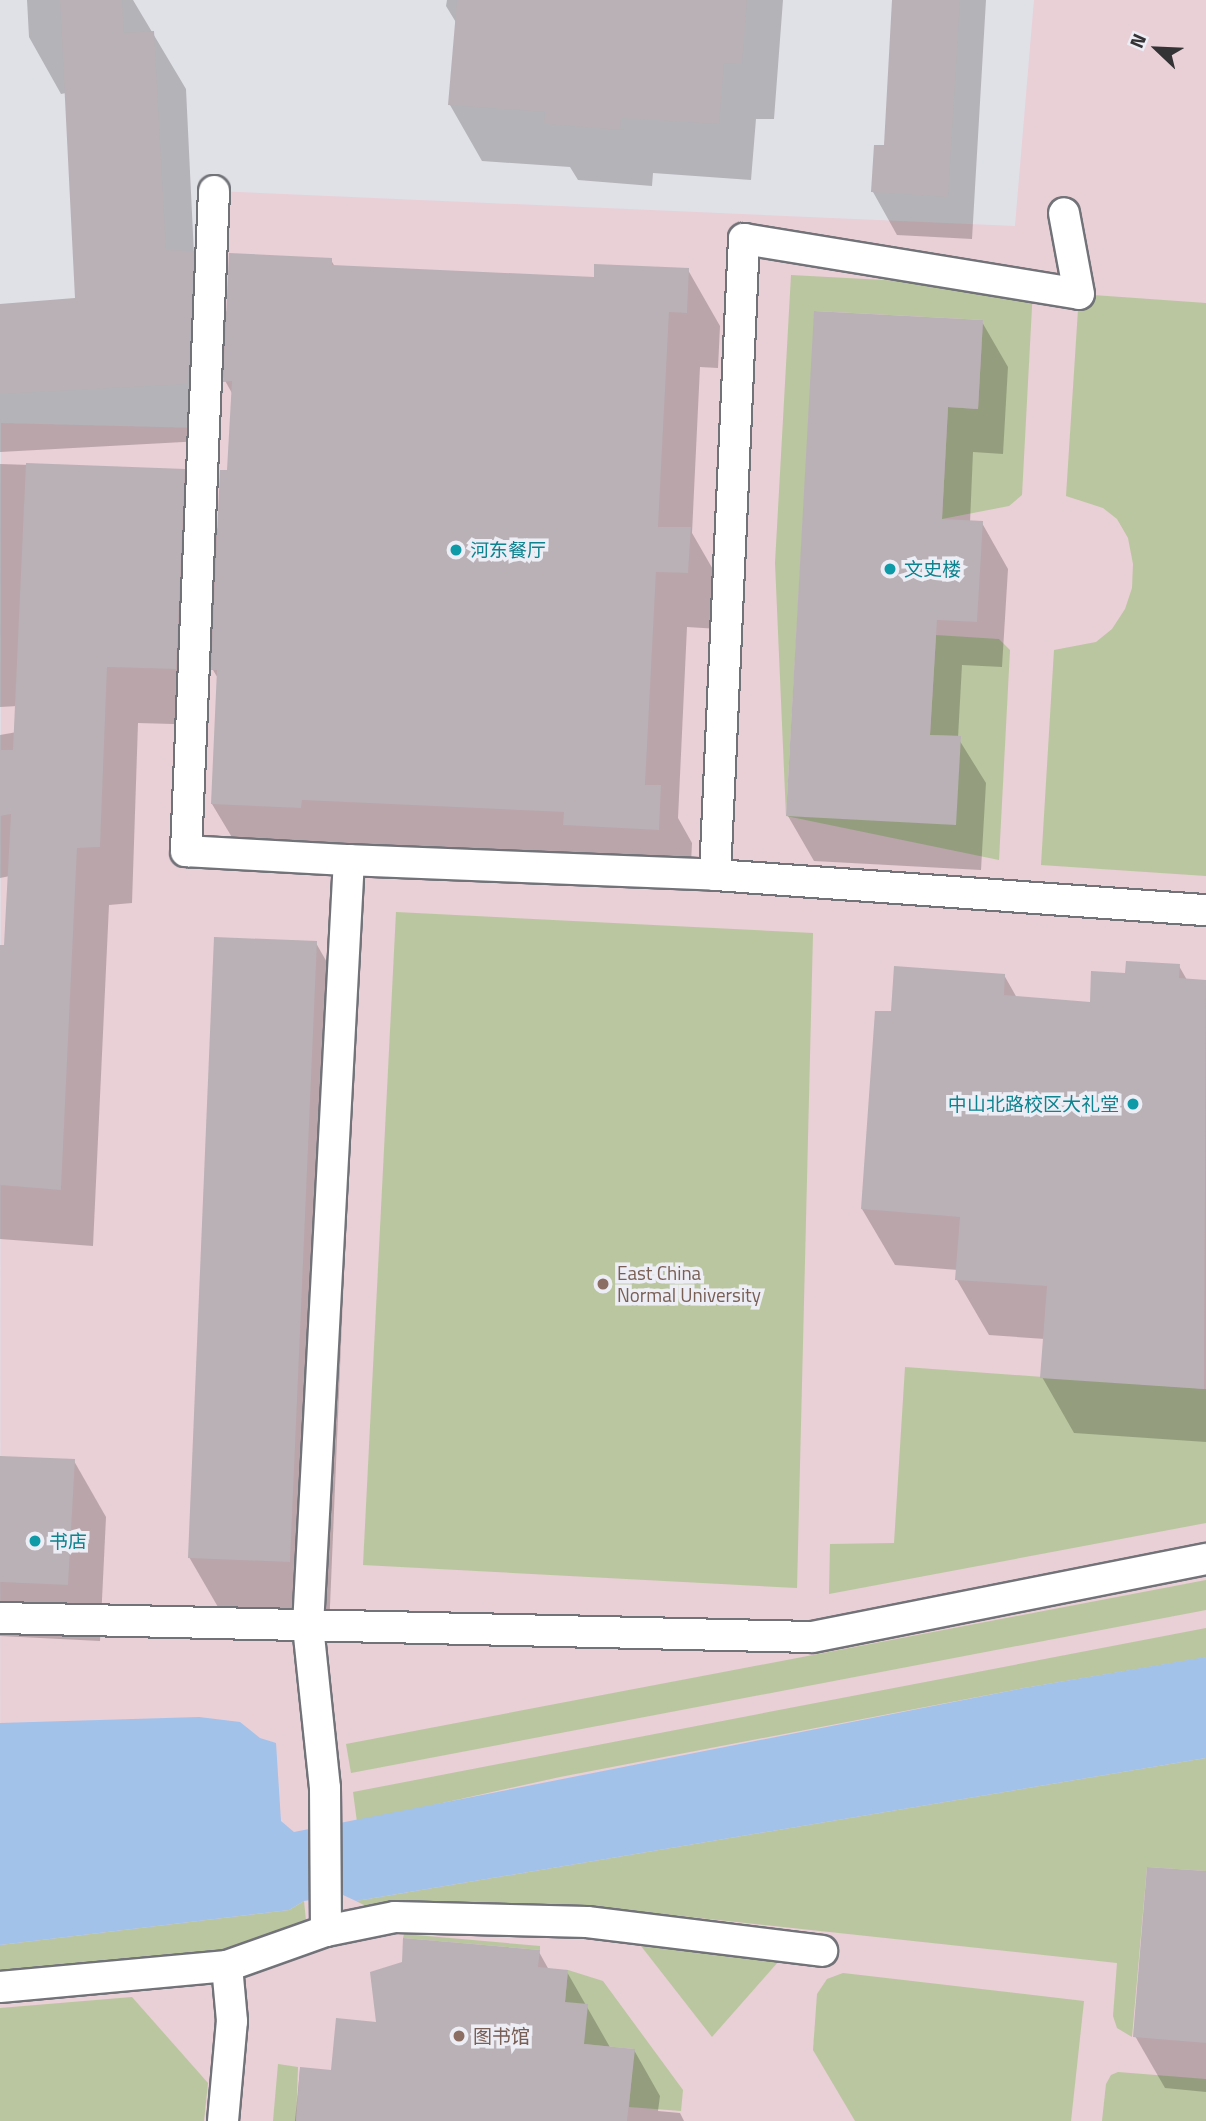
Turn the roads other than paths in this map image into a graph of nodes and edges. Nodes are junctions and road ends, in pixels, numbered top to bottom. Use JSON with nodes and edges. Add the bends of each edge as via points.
{"nodes":[{"id":1,"x":214,"y":191,"type":"dead end"},
{"id":2,"x":1064,"y":214,"type":"dead end"},
{"id":3,"x":349,"y":860,"type":"junction"},
{"id":4,"x":715,"y":875,"type":"junction"},
{"id":5,"x":1206,"y":910,"type":"edge"},
{"id":6,"x":1206,"y":1559,"type":"edge"},
{"id":7,"x":0,"y":1618,"type":"edge"},
{"id":8,"x":308,"y":1626,"type":"junction"},
{"id":9,"x":325,"y":1918,"type":"junction"},
{"id":10,"x":822,"y":1951,"type":"dead end"},
{"id":11,"x":227,"y":1966,"type":"junction"},
{"id":12,"x":0,"y":1987,"type":"edge"},
{"id":13,"x":223,"y":2121,"type":"edge"}],
"edges":[{"from":1,"to":3,"type":"lane","via":[[186,851]]},
{"from":2,"to":4,"type":"lane","via":[[1079,294],[744,239]]},
{"from":3,"to":4,"type":"lane"},
{"from":3,"to":8,"type":"lane"},
{"from":4,"to":5,"type":"lane"},
{"from":6,"to":8,"type":"lane","via":[[812,1637]]},
{"from":7,"to":8,"type":"lane"},
{"from":8,"to":9,"type":"lane","via":[[326,1819]]},
{"from":9,"to":10,"type":"lane","via":[[587,1922]]},
{"from":9,"to":11,"type":"lane"},
{"from":11,"to":12,"type":"lane"},
{"from":11,"to":13,"type":"lane","via":[[232,2021]]}]}
